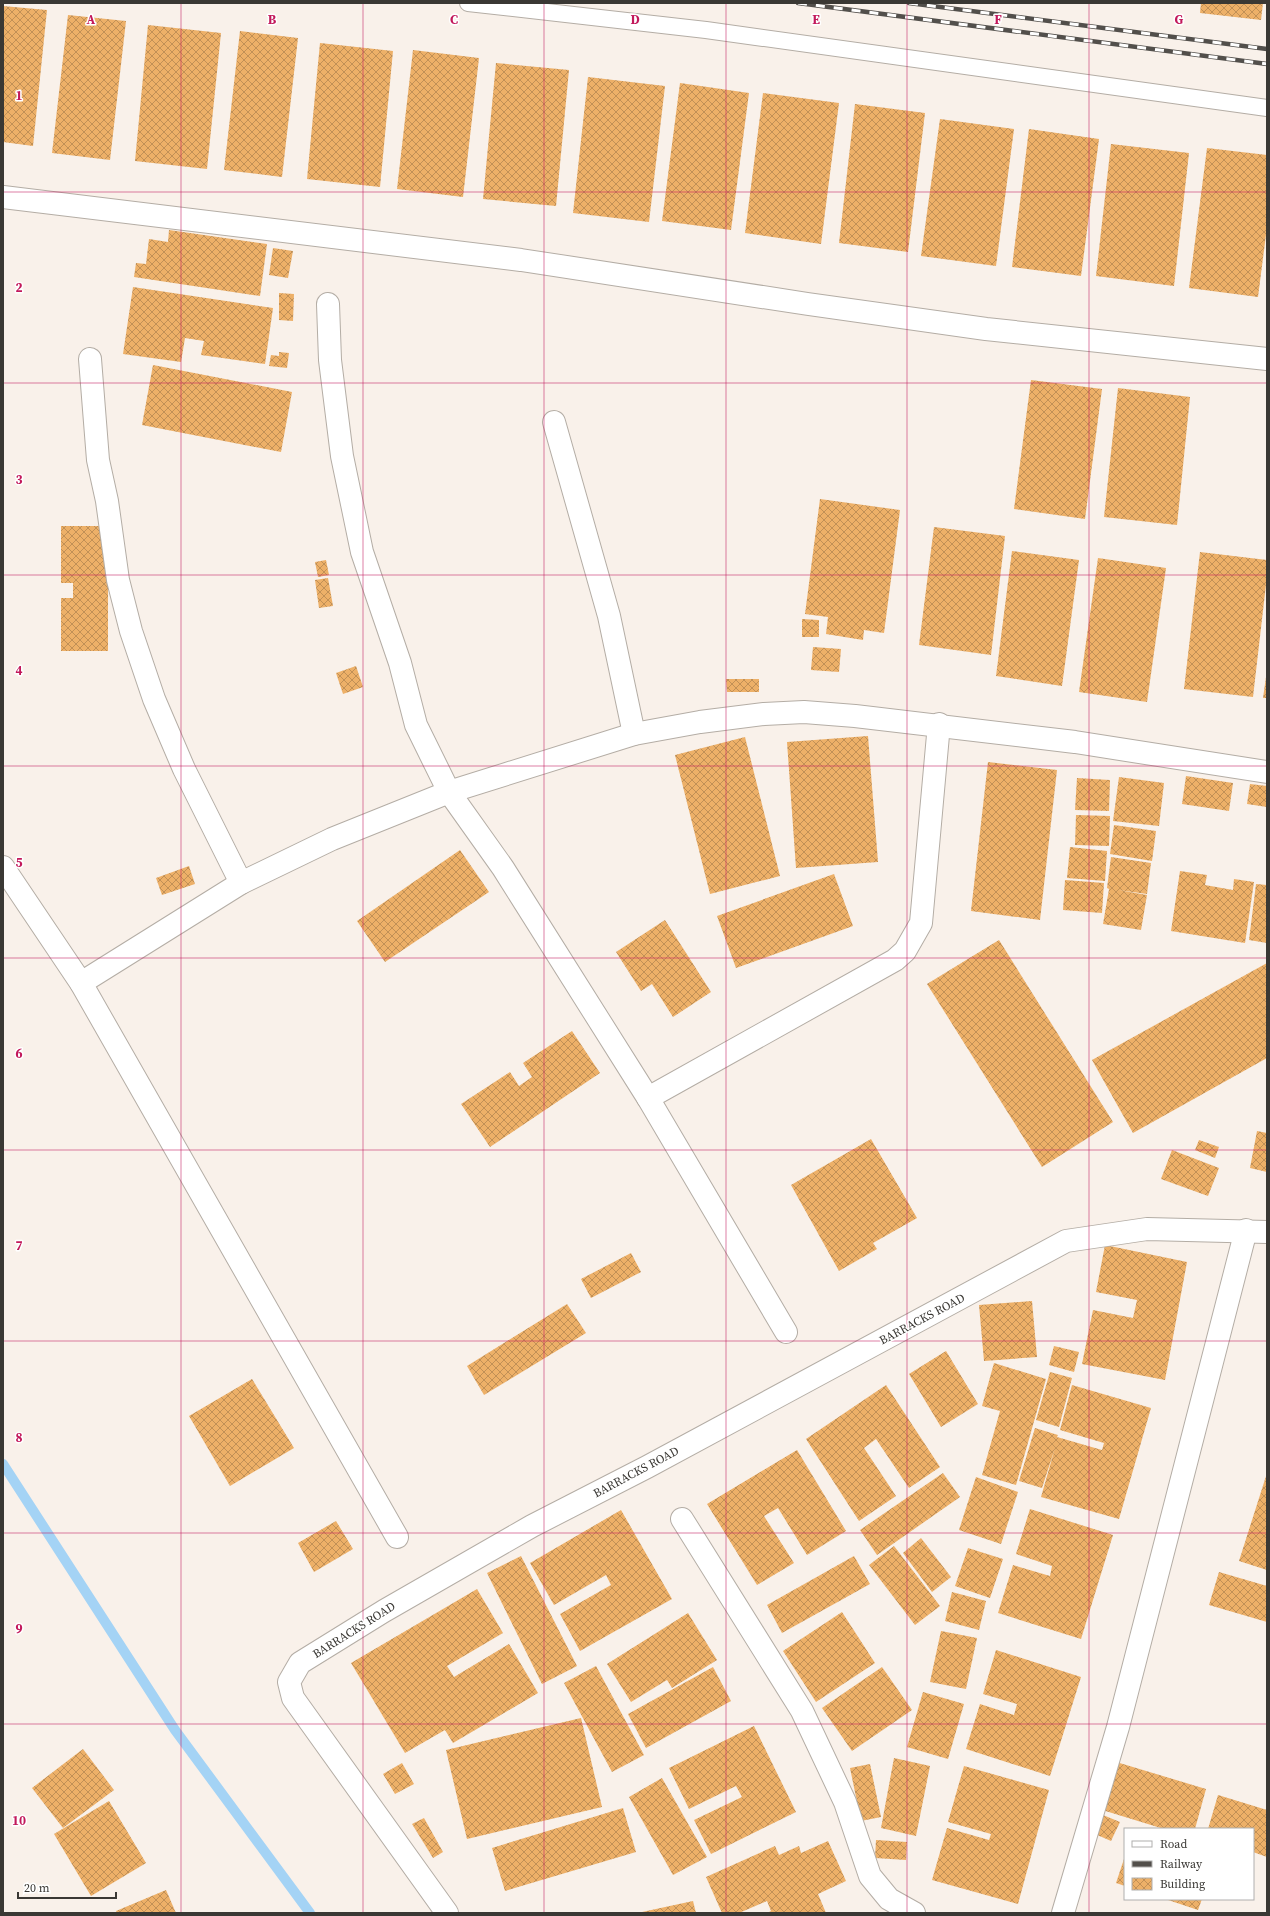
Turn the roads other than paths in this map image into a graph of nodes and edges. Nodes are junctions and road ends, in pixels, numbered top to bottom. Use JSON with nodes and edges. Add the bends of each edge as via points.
{"nodes":[{"id":1,"x":468,"y":3,"type":"edge"},
{"id":2,"x":1267,"y":108,"type":"edge"},
{"id":3,"x":3,"y":197,"type":"edge"},
{"id":4,"x":328,"y":304,"type":"dead end"},
{"id":5,"x":90,"y":359,"type":"dead end"},
{"id":6,"x":1267,"y":359,"type":"edge"},
{"id":7,"x":554,"y":422,"type":"dead end"},
{"id":8,"x":939,"y":724,"type":"junction"},
{"id":9,"x":634,"y":734,"type":"junction"},
{"id":10,"x":1267,"y":772,"type":"edge"},
{"id":11,"x":448,"y":792,"type":"junction"},
{"id":12,"x":3,"y":867,"type":"edge"},
{"id":13,"x":241,"y":884,"type":"junction"},
{"id":14,"x":81,"y":983,"type":"junction"},
{"id":15,"x":648,"y":1098,"type":"junction"},
{"id":16,"x":1257,"y":1231,"type":"edge"},
{"id":17,"x":786,"y":1332,"type":"dead end"},
{"id":18,"x":682,"y":1519,"type":"dead end"},
{"id":19,"x":397,"y":1537,"type":"dead end"},
{"id":20,"x":447,"y":1913,"type":"edge"},
{"id":21,"x":914,"y":1913,"type":"edge"},
{"id":22,"x":1063,"y":1913,"type":"edge"}],
"edges":[{"from":1,"to":2,"type":"lane","via":[[706,30]]},
{"from":3,"to":6,"type":"street","via":[[521,260],[986,329]]},
{"from":4,"to":11,"type":"street","via":[[330,360],[342,449],[362,552],[400,662],[416,725]]},
{"from":5,"to":13,"type":"street","via":[[98,460],[118,580],[131,631],[154,699],[181,762]]},
{"from":7,"to":9,"type":"street","via":[[609,616]]},
{"from":8,"to":9,"type":"street","via":[[804,712],[700,722]]},
{"from":8,"to":10,"type":"street"},
{"from":8,"to":15,"type":"street","via":[[921,923],[905,951],[895,960]]},
{"from":9,"to":11,"type":"street"},
{"from":11,"to":13,"type":"street","via":[[332,839]]},
{"from":11,"to":15,"type":"street","via":[[503,868]]},
{"from":12,"to":14,"type":"street"},
{"from":13,"to":14,"type":"street"},
{"from":14,"to":19,"type":"street"},
{"from":15,"to":17,"type":"street"},
{"from":16,"to":20,"type":"street","name":"BARRACKS ROAD","via":[[1147,1229],[1066,1241],[532,1526],[384,1611],[300,1663],[289,1682],[293,1698]]},
{"from":16,"to":22,"type":"street","via":[[1118,1727]]},
{"from":18,"to":21,"type":"street","via":[[802,1711],[845,1802],[870,1876],[889,1899]]}]}
